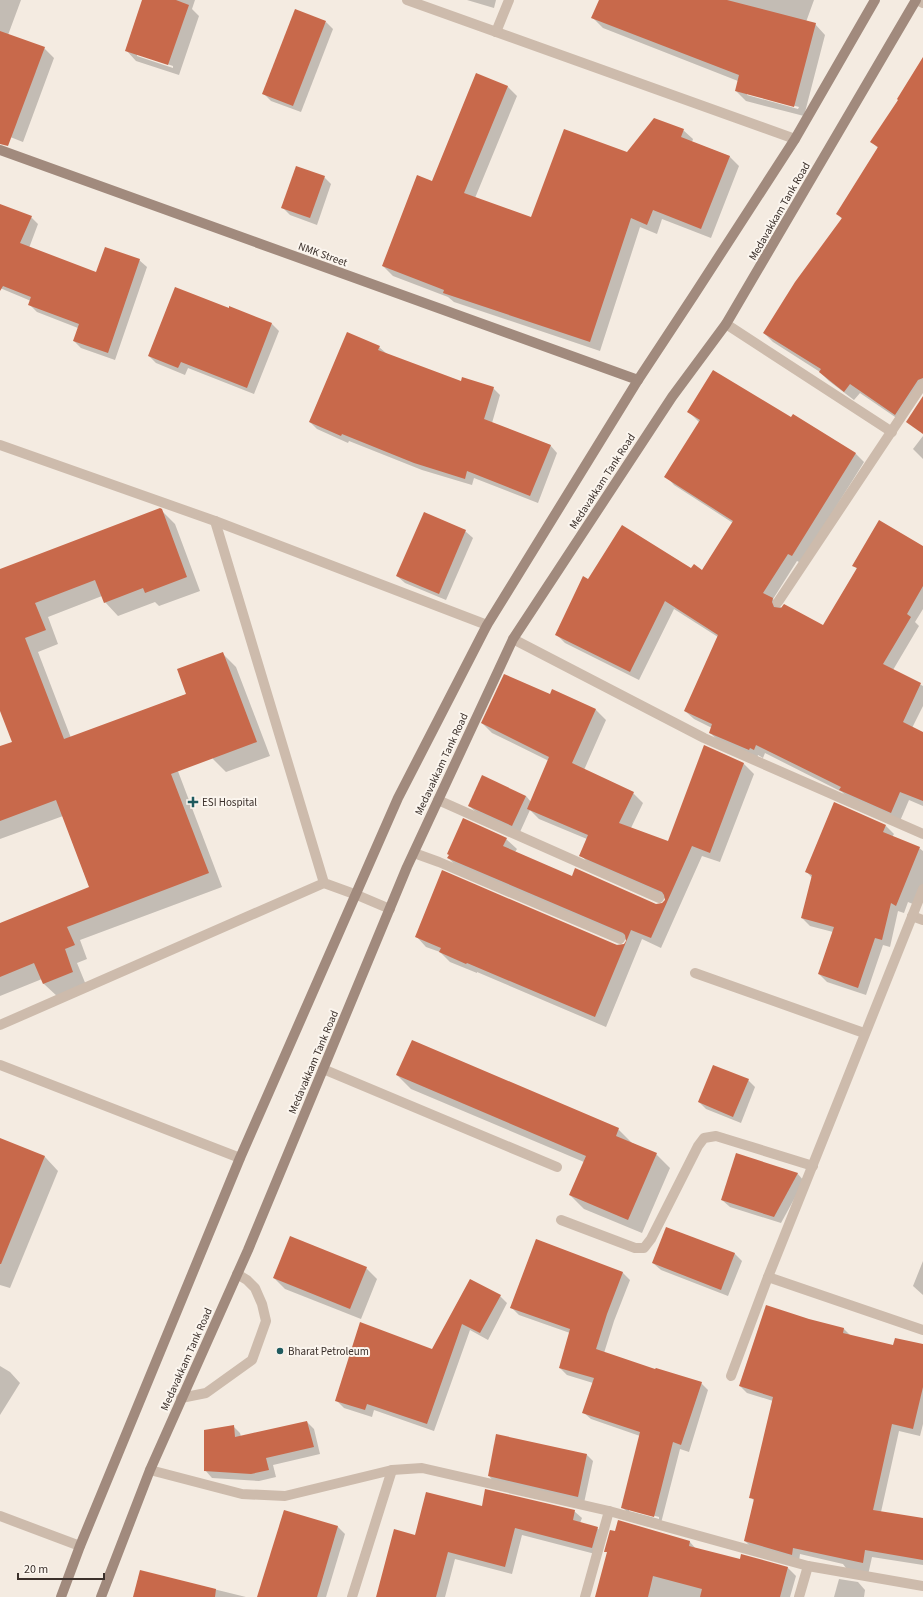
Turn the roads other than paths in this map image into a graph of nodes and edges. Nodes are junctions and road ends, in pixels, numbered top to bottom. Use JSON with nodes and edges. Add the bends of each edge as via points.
{"nodes":[{"id":1,"x":407,"y":0,"type":"edge"},
{"id":2,"x":509,"y":0,"type":"edge"},
{"id":3,"x":875,"y":0,"type":"edge"},
{"id":4,"x":917,"y":0,"type":"edge"},
{"id":5,"x":923,"y":3,"type":"edge"},
{"id":6,"x":496,"y":32,"type":"junction"},
{"id":7,"x":795,"y":139,"type":"junction"},
{"id":8,"x":0,"y":150,"type":"edge"},
{"id":9,"x":726,"y":324,"type":"junction"},
{"id":10,"x":638,"y":380,"type":"junction"},
{"id":11,"x":923,"y":384,"type":"edge"},
{"id":12,"x":892,"y":432,"type":"junction"},
{"id":13,"x":0,"y":445,"type":"edge"},
{"id":14,"x":215,"y":521,"type":"junction"},
{"id":15,"x":778,"y":602,"type":"dead end"},
{"id":16,"x":487,"y":625,"type":"junction"},
{"id":17,"x":512,"y":639,"type":"junction"},
{"id":18,"x":438,"y":800,"type":"junction"},
{"id":19,"x":923,"y":834,"type":"edge"},
{"id":20,"x":414,"y":853,"type":"junction"},
{"id":21,"x":324,"y":883,"type":"junction"},
{"id":22,"x":923,"y":889,"type":"edge"},
{"id":23,"x":357,"y":895,"type":"junction"},
{"id":24,"x":659,"y":898,"type":"dead end"},
{"id":25,"x":390,"y":909,"type":"junction"},
{"id":26,"x":912,"y":916,"type":"junction"},
{"id":27,"x":923,"y":920,"type":"edge"},
{"id":28,"x":620,"y":939,"type":"dead end"},
{"id":29,"x":695,"y":973,"type":"dead end"},
{"id":30,"x":0,"y":1025,"type":"edge"},
{"id":31,"x":864,"y":1033,"type":"junction"},
{"id":32,"x":0,"y":1065,"type":"edge"},
{"id":33,"x":323,"y":1069,"type":"junction"},
{"id":34,"x":240,"y":1158,"type":"junction"},
{"id":35,"x":813,"y":1166,"type":"junction"},
{"id":36,"x":557,"y":1167,"type":"dead end"},
{"id":37,"x":561,"y":1220,"type":"dead end"},
{"id":38,"x":237,"y":1274,"type":"junction"},
{"id":39,"x":768,"y":1277,"type":"junction"},
{"id":40,"x":923,"y":1330,"type":"edge"},
{"id":41,"x":731,"y":1376,"type":"dead end"},
{"id":42,"x":181,"y":1398,"type":"junction"},
{"id":43,"x":150,"y":1470,"type":"junction"},
{"id":44,"x":392,"y":1470,"type":"junction"},
{"id":45,"x":610,"y":1511,"type":"junction"},
{"id":46,"x":0,"y":1516,"type":"edge"},
{"id":47,"x":80,"y":1546,"type":"junction"},
{"id":48,"x":808,"y":1566,"type":"junction"},
{"id":49,"x":923,"y":1586,"type":"edge"},
{"id":50,"x":61,"y":1597,"type":"edge"},
{"id":51,"x":101,"y":1597,"type":"edge"},
{"id":52,"x":352,"y":1597,"type":"edge"},
{"id":53,"x":585,"y":1597,"type":"edge"},
{"id":54,"x":799,"y":1597,"type":"edge"}],
"edges":[{"from":1,"to":6,"type":"street"},
{"from":2,"to":6,"type":"street"},
{"from":3,"to":7,"type":"main road","name":"Medavakkam Tank Road"},
{"from":4,"to":5,"type":"street"},
{"from":4,"to":9,"type":"main road","name":"Medavakkam Tank Road"},
{"from":6,"to":7,"type":"street"},
{"from":7,"to":10,"type":"main road","name":"Medavakkam Tank Road"},
{"from":8,"to":10,"type":"main road","name":"NMK Street"},
{"from":9,"to":12,"type":"street"},
{"from":9,"to":17,"type":"main road","name":"Medavakkam Tank Road","via":[[672,397]]},
{"from":10,"to":16,"type":"main road","name":"Medavakkam Tank Road"},
{"from":11,"to":12,"type":"street"},
{"from":12,"to":15,"type":"street"},
{"from":13,"to":14,"type":"street"},
{"from":14,"to":16,"type":"street"},
{"from":14,"to":21,"type":"street"},
{"from":16,"to":23,"type":"main road","name":"Medavakkam Tank Road","via":[[398,798]]},
{"from":17,"to":18,"type":"main road","name":"Medavakkam Tank Road"},
{"from":17,"to":19,"type":"street","via":[[704,738]]},
{"from":18,"to":20,"type":"main road","name":"Medavakkam Tank Road"},
{"from":18,"to":24,"type":"street"},
{"from":20,"to":25,"type":"main road","name":"Medavakkam Tank Road"},
{"from":20,"to":28,"type":"street"},
{"from":21,"to":23,"type":"street"},
{"from":21,"to":30,"type":"street"},
{"from":22,"to":26,"type":"street"},
{"from":23,"to":25,"type":"street"},
{"from":23,"to":34,"type":"main road","name":"Medavakkam Tank Road"},
{"from":25,"to":33,"type":"main road","name":"Medavakkam Tank Road"},
{"from":26,"to":27,"type":"street"},
{"from":26,"to":31,"type":"street"},
{"from":29,"to":31,"type":"street"},
{"from":31,"to":35,"type":"street"},
{"from":32,"to":34,"type":"street"},
{"from":33,"to":36,"type":"street"},
{"from":33,"to":38,"type":"main road","name":"Medavakkam Tank Road"},
{"from":34,"to":47,"type":"main road","name":"Medavakkam Tank Road"},
{"from":35,"to":37,"type":"street","via":[[716,1136],[704,1138],[644,1248],[635,1248]]},
{"from":35,"to":39,"type":"street"},
{"from":38,"to":42,"type":"main road","name":"Medavakkam Tank Road"},
{"from":38,"to":42,"type":"street","via":[[255,1288],[266,1321],[252,1360],[206,1393]]},
{"from":39,"to":40,"type":"street"},
{"from":39,"to":41,"type":"street"},
{"from":42,"to":43,"type":"main road","name":"Medavakkam Tank Road"},
{"from":43,"to":44,"type":"street","via":[[242,1494],[285,1496]]},
{"from":43,"to":51,"type":"main road","name":"Medavakkam Tank Road"},
{"from":44,"to":45,"type":"street","via":[[422,1468]]},
{"from":44,"to":52,"type":"street"},
{"from":45,"to":48,"type":"street"},
{"from":45,"to":53,"type":"street"},
{"from":46,"to":47,"type":"street"},
{"from":47,"to":50,"type":"main road","name":"Medavakkam Tank Road"},
{"from":48,"to":49,"type":"street"},
{"from":48,"to":54,"type":"street"}]}
